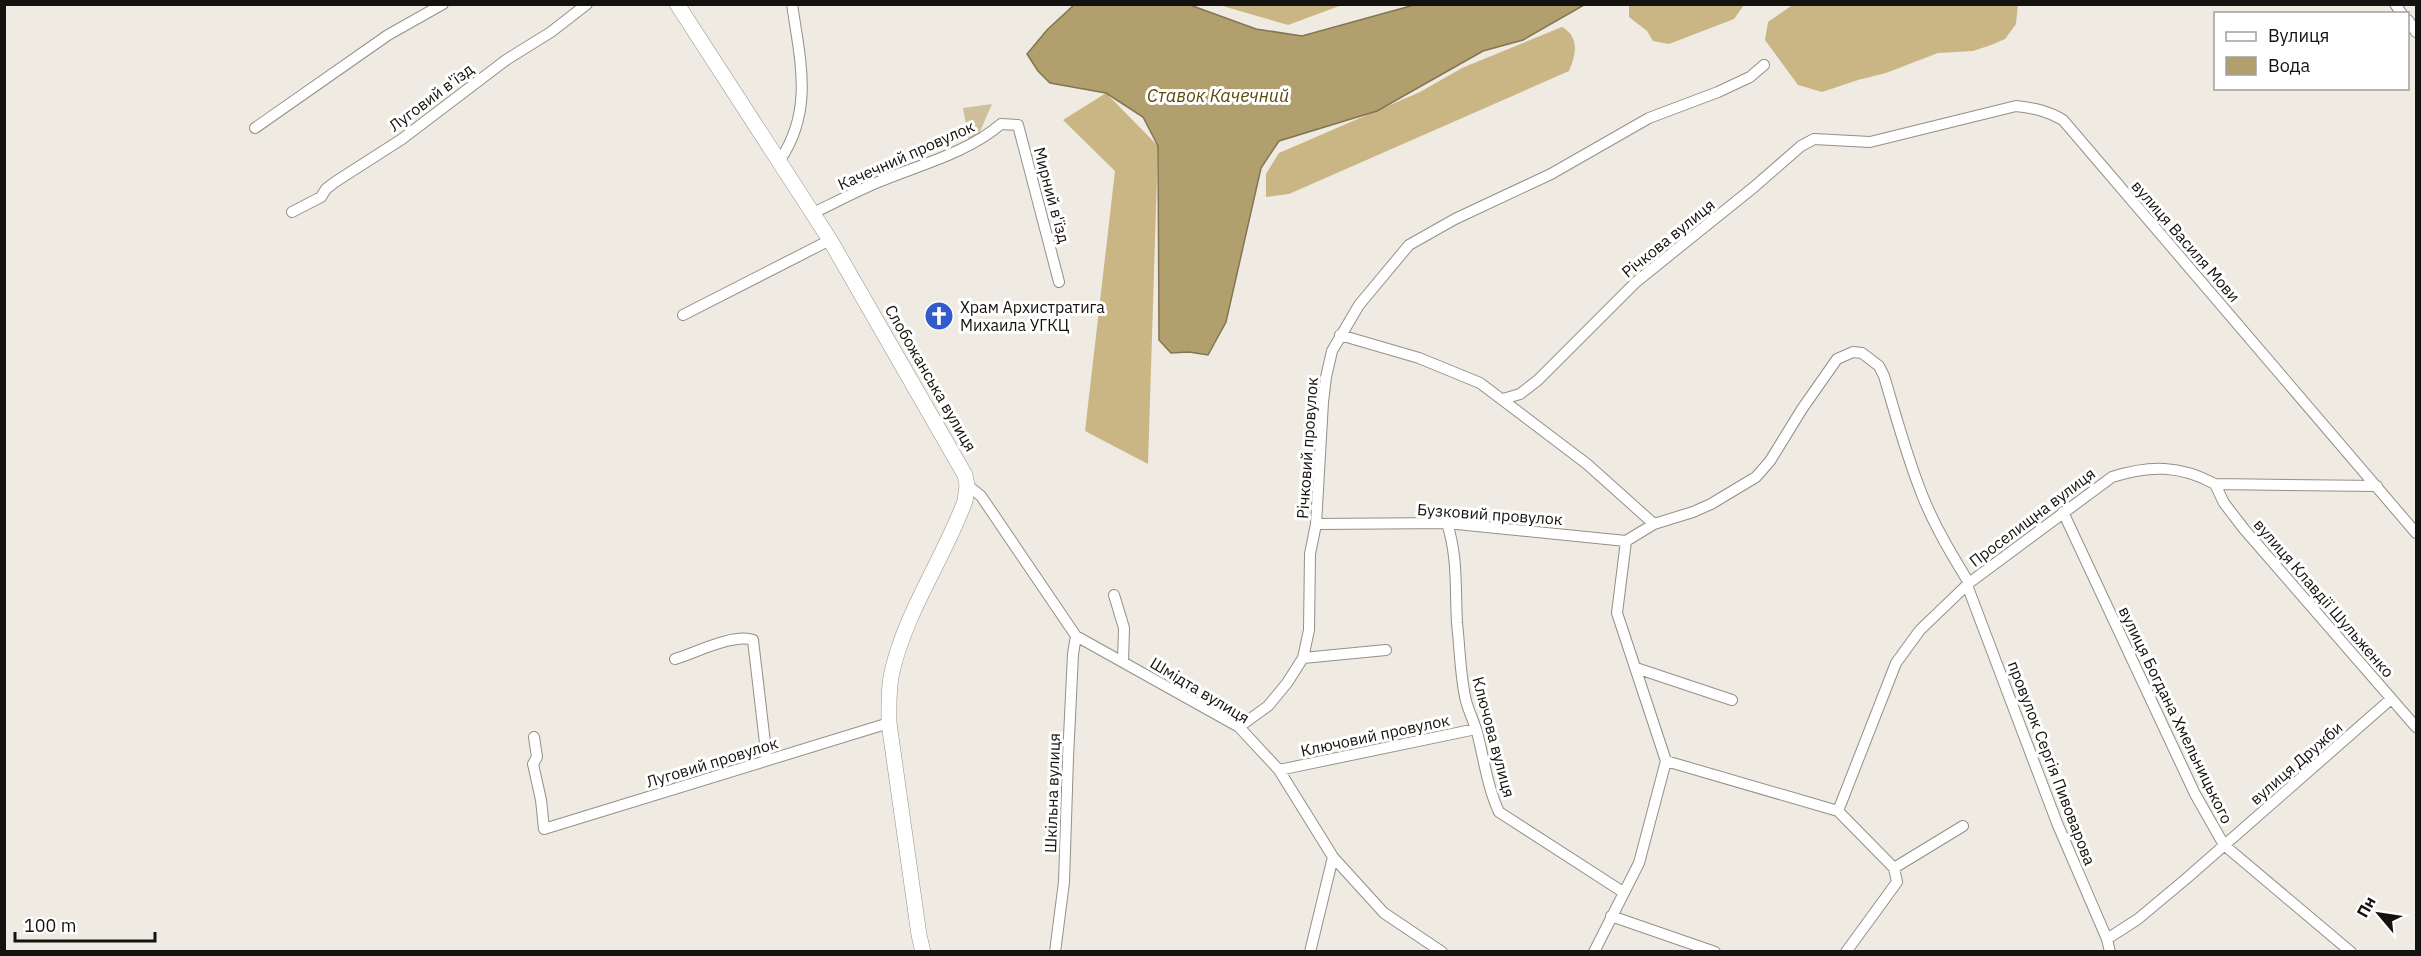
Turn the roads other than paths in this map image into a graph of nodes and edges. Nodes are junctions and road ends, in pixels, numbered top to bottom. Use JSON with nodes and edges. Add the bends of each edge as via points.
{"nodes":[{"id":1,"x":443,"y":4,"type":"edge"},
{"id":2,"x":587,"y":4,"type":"edge"},
{"id":3,"x":677,"y":4,"type":"edge"},
{"id":4,"x":792,"y":4,"type":"edge"},
{"id":5,"x":1764,"y":65,"type":"dead end"},
{"id":6,"x":1009,"y":125,"type":"joint"},
{"id":7,"x":255,"y":128,"type":"dead end"},
{"id":8,"x":1870,"y":142,"type":"joint"},
{"id":9,"x":780,"y":160,"type":"junction"},
{"id":10,"x":292,"y":213,"type":"dead end"},
{"id":11,"x":813,"y":213,"type":"junction"},
{"id":12,"x":830,"y":240,"type":"junction"},
{"id":13,"x":1059,"y":282,"type":"dead end"},
{"id":14,"x":683,"y":315,"type":"dead end"},
{"id":15,"x":1340,"y":335,"type":"junction"},
{"id":16,"x":1503,"y":399,"type":"junction"},
{"id":17,"x":2215,"y":484,"type":"junction"},
{"id":18,"x":967,"y":485,"type":"junction"},
{"id":19,"x":2377,"y":486,"type":"junction"},
{"id":20,"x":2063,"y":512,"type":"junction"},
{"id":21,"x":1447,"y":523,"type":"junction"},
{"id":22,"x":1316,"y":524,"type":"junction"},
{"id":23,"x":1654,"y":524,"type":"junction"},
{"id":24,"x":2416,"y":533,"type":"edge"},
{"id":25,"x":1626,"y":541,"type":"junction"},
{"id":26,"x":1968,"y":584,"type":"junction"},
{"id":27,"x":1114,"y":595,"type":"dead end"},
{"id":28,"x":1077,"y":636,"type":"junction"},
{"id":29,"x":1386,"y":650,"type":"dead end"},
{"id":30,"x":1303,"y":658,"type":"junction"},
{"id":31,"x":675,"y":659,"type":"dead end"},
{"id":32,"x":1123,"y":662,"type":"junction"},
{"id":33,"x":1636,"y":668,"type":"junction"},
{"id":34,"x":2391,"y":699,"type":"junction"},
{"id":35,"x":1732,"y":700,"type":"dead end"},
{"id":36,"x":889,"y":723,"type":"junction"},
{"id":37,"x":1239,"y":727,"type":"junction"},
{"id":38,"x":2416,"y":727,"type":"edge"},
{"id":39,"x":1476,"y":729,"type":"junction"},
{"id":40,"x":534,"y":737,"type":"dead end"},
{"id":41,"x":767,"y":760,"type":"junction"},
{"id":42,"x":1666,"y":761,"type":"junction"},
{"id":43,"x":1279,"y":770,"type":"junction"},
{"id":44,"x":1838,"y":811,"type":"junction"},
{"id":45,"x":1963,"y":826,"type":"dead end"},
{"id":46,"x":2224,"y":846,"type":"junction"},
{"id":47,"x":1332,"y":857,"type":"junction"},
{"id":48,"x":1894,"y":868,"type":"junction"},
{"id":49,"x":1623,"y":892,"type":"junction"},
{"id":50,"x":1611,"y":916,"type":"junction"},
{"id":51,"x":2107,"y":939,"type":"junction"},
{"id":52,"x":923,"y":951,"type":"edge"},
{"id":53,"x":1055,"y":951,"type":"edge"},
{"id":54,"x":1310,"y":951,"type":"edge"},
{"id":55,"x":1442,"y":951,"type":"edge"},
{"id":56,"x":1594,"y":951,"type":"edge"},
{"id":57,"x":1715,"y":951,"type":"edge"},
{"id":58,"x":1846,"y":951,"type":"edge"},
{"id":59,"x":2110,"y":951,"type":"edge"},
{"id":60,"x":2351,"y":951,"type":"edge"}],
"edges":[{"from":1,"to":7,"type":"street","via":[[388,35]]},
{"from":2,"to":10,"type":"street","name":"Луговий в'їзд","via":[[402,139],[326,189],[321,197]]},
{"from":3,"to":9,"type":"street","name":"Слобожанська вулиця"},
{"from":4,"to":9,"type":"street","via":[[802,75],[800,118],[792,142]]},
{"from":5,"to":15,"type":"street","name":"Річковий провулок","via":[[1750,77],[1718,92],[1649,117],[1551,174],[1410,245],[1359,305]]},
{"from":6,"to":11,"type":"street","name":"Качечний провулок","via":[[1001,124],[966,147]]},
{"from":6,"to":13,"type":"street","name":"Мирний в'їзд","via":[[1018,125]]},
{"from":8,"to":16,"type":"street","name":"Річкова вулиця","via":[[1814,139],[1801,146],[1636,282],[1538,380],[1520,394]]},
{"from":8,"to":19,"type":"street","name":"вулиця Василя Мови","via":[[2016,106],[2063,120]]},
{"from":9,"to":11,"type":"street","name":"Слобожанська вулиця"},
{"from":11,"to":12,"type":"street","name":"Слобожанська вулиця"},
{"from":12,"to":14,"type":"street"},
{"from":12,"to":18,"type":"street","name":"Слобожанська вулиця","via":[[961,465]]},
{"from":15,"to":16,"type":"street","via":[[1465,375]]},
{"from":15,"to":22,"type":"street","name":"Річковий провулок","via":[[1332,351],[1323,402]]},
{"from":16,"to":23,"type":"street","via":[[1587,464]]},
{"from":17,"to":19,"type":"street","name":"Проселищна вулиця"},
{"from":17,"to":20,"type":"street","name":"Проселищна вулиця","via":[[2195,473],[2164,468],[2133,470],[2112,477]]},
{"from":17,"to":34,"type":"street","name":"вулиця Клавдії Шульженко","via":[[2244,529]]},
{"from":18,"to":28,"type":"street","name":"Шмідта вулиця","via":[[981,496]]},
{"from":18,"to":36,"type":"street","via":[[960,515],[901,643],[892,674]]},
{"from":19,"to":24,"type":"street","name":"вулиця Василя Мови"},
{"from":20,"to":26,"type":"street","name":"Проселищна вулиця"},
{"from":20,"to":46,"type":"street","name":"вулиця Богдана Хмельницького","via":[[2195,794]]},
{"from":21,"to":22,"type":"street","name":"Бузковий провулок"},
{"from":21,"to":25,"type":"street","name":"Бузковий провулок"},
{"from":21,"to":39,"type":"street","name":"Ключова вулиця","via":[[1456,564],[1462,681]]},
{"from":22,"to":30,"type":"street","name":"Річковий провулок","via":[[1310,554],[1309,630]]},
{"from":23,"to":25,"type":"street"},
{"from":23,"to":26,"type":"street","name":"провулок Сергія Пивоварова","via":[[1711,504],[1756,477],[1837,359],[1853,352],[1862,353],[1879,366],[1884,376],[1922,495]]},
{"from":25,"to":33,"type":"street","via":[[1617,613]]},
{"from":26,"to":44,"type":"street","name":"Проселищна вулиця","via":[[1920,630],[1896,663]]},
{"from":26,"to":51,"type":"street","name":"провулок Сергія Пивоварова","via":[[2058,823]]},
{"from":27,"to":32,"type":"street","via":[[1124,628]]},
{"from":28,"to":32,"type":"street","name":"Шмідта вулиця"},
{"from":28,"to":53,"type":"street","name":"Шкільна вулиця","via":[[1073,654],[1064,882]]},
{"from":29,"to":30,"type":"street"},
{"from":30,"to":37,"type":"street","name":"Річковий провулок","via":[[1268,706]]},
{"from":31,"to":41,"type":"street","via":[[735,639],[753,640]]},
{"from":32,"to":37,"type":"street","name":"Шмідта вулиця"},
{"from":33,"to":35,"type":"street"},
{"from":33,"to":42,"type":"street"},
{"from":34,"to":38,"type":"street","name":"вулиця Клавдії Шульженко"},
{"from":34,"to":46,"type":"street","name":"вулиця Дружби"},
{"from":36,"to":41,"type":"street","name":"Луговий провулок"},
{"from":36,"to":52,"type":"street"},
{"from":37,"to":43,"type":"street","name":"Шмідта вулиця"},
{"from":39,"to":43,"type":"street","name":"Ключовий провулок"},
{"from":39,"to":49,"type":"street","name":"Ключова вулиця","via":[[1499,812]]},
{"from":40,"to":41,"type":"street","name":"Луговий провулок","via":[[537,758],[533,764],[544,829]]},
{"from":42,"to":44,"type":"street"},
{"from":42,"to":49,"type":"street","via":[[1639,863]]},
{"from":43,"to":47,"type":"street","name":"Шмідта вулиця"},
{"from":44,"to":48,"type":"street"},
{"from":45,"to":48,"type":"street"},
{"from":46,"to":51,"type":"street","name":"вулиця Дружби","via":[[2138,919]]},
{"from":46,"to":60,"type":"street","name":"вулиця Богдана Хмельницького"},
{"from":47,"to":54,"type":"street"},
{"from":47,"to":55,"type":"street","name":"Шмідта вулиця","via":[[1384,913]]},
{"from":48,"to":58,"type":"street","via":[[1897,882]]},
{"from":49,"to":50,"type":"street"},
{"from":50,"to":56,"type":"street"},
{"from":50,"to":57,"type":"street"},
{"from":51,"to":59,"type":"street","name":"провулок Сергія Пивоварова"}]}
